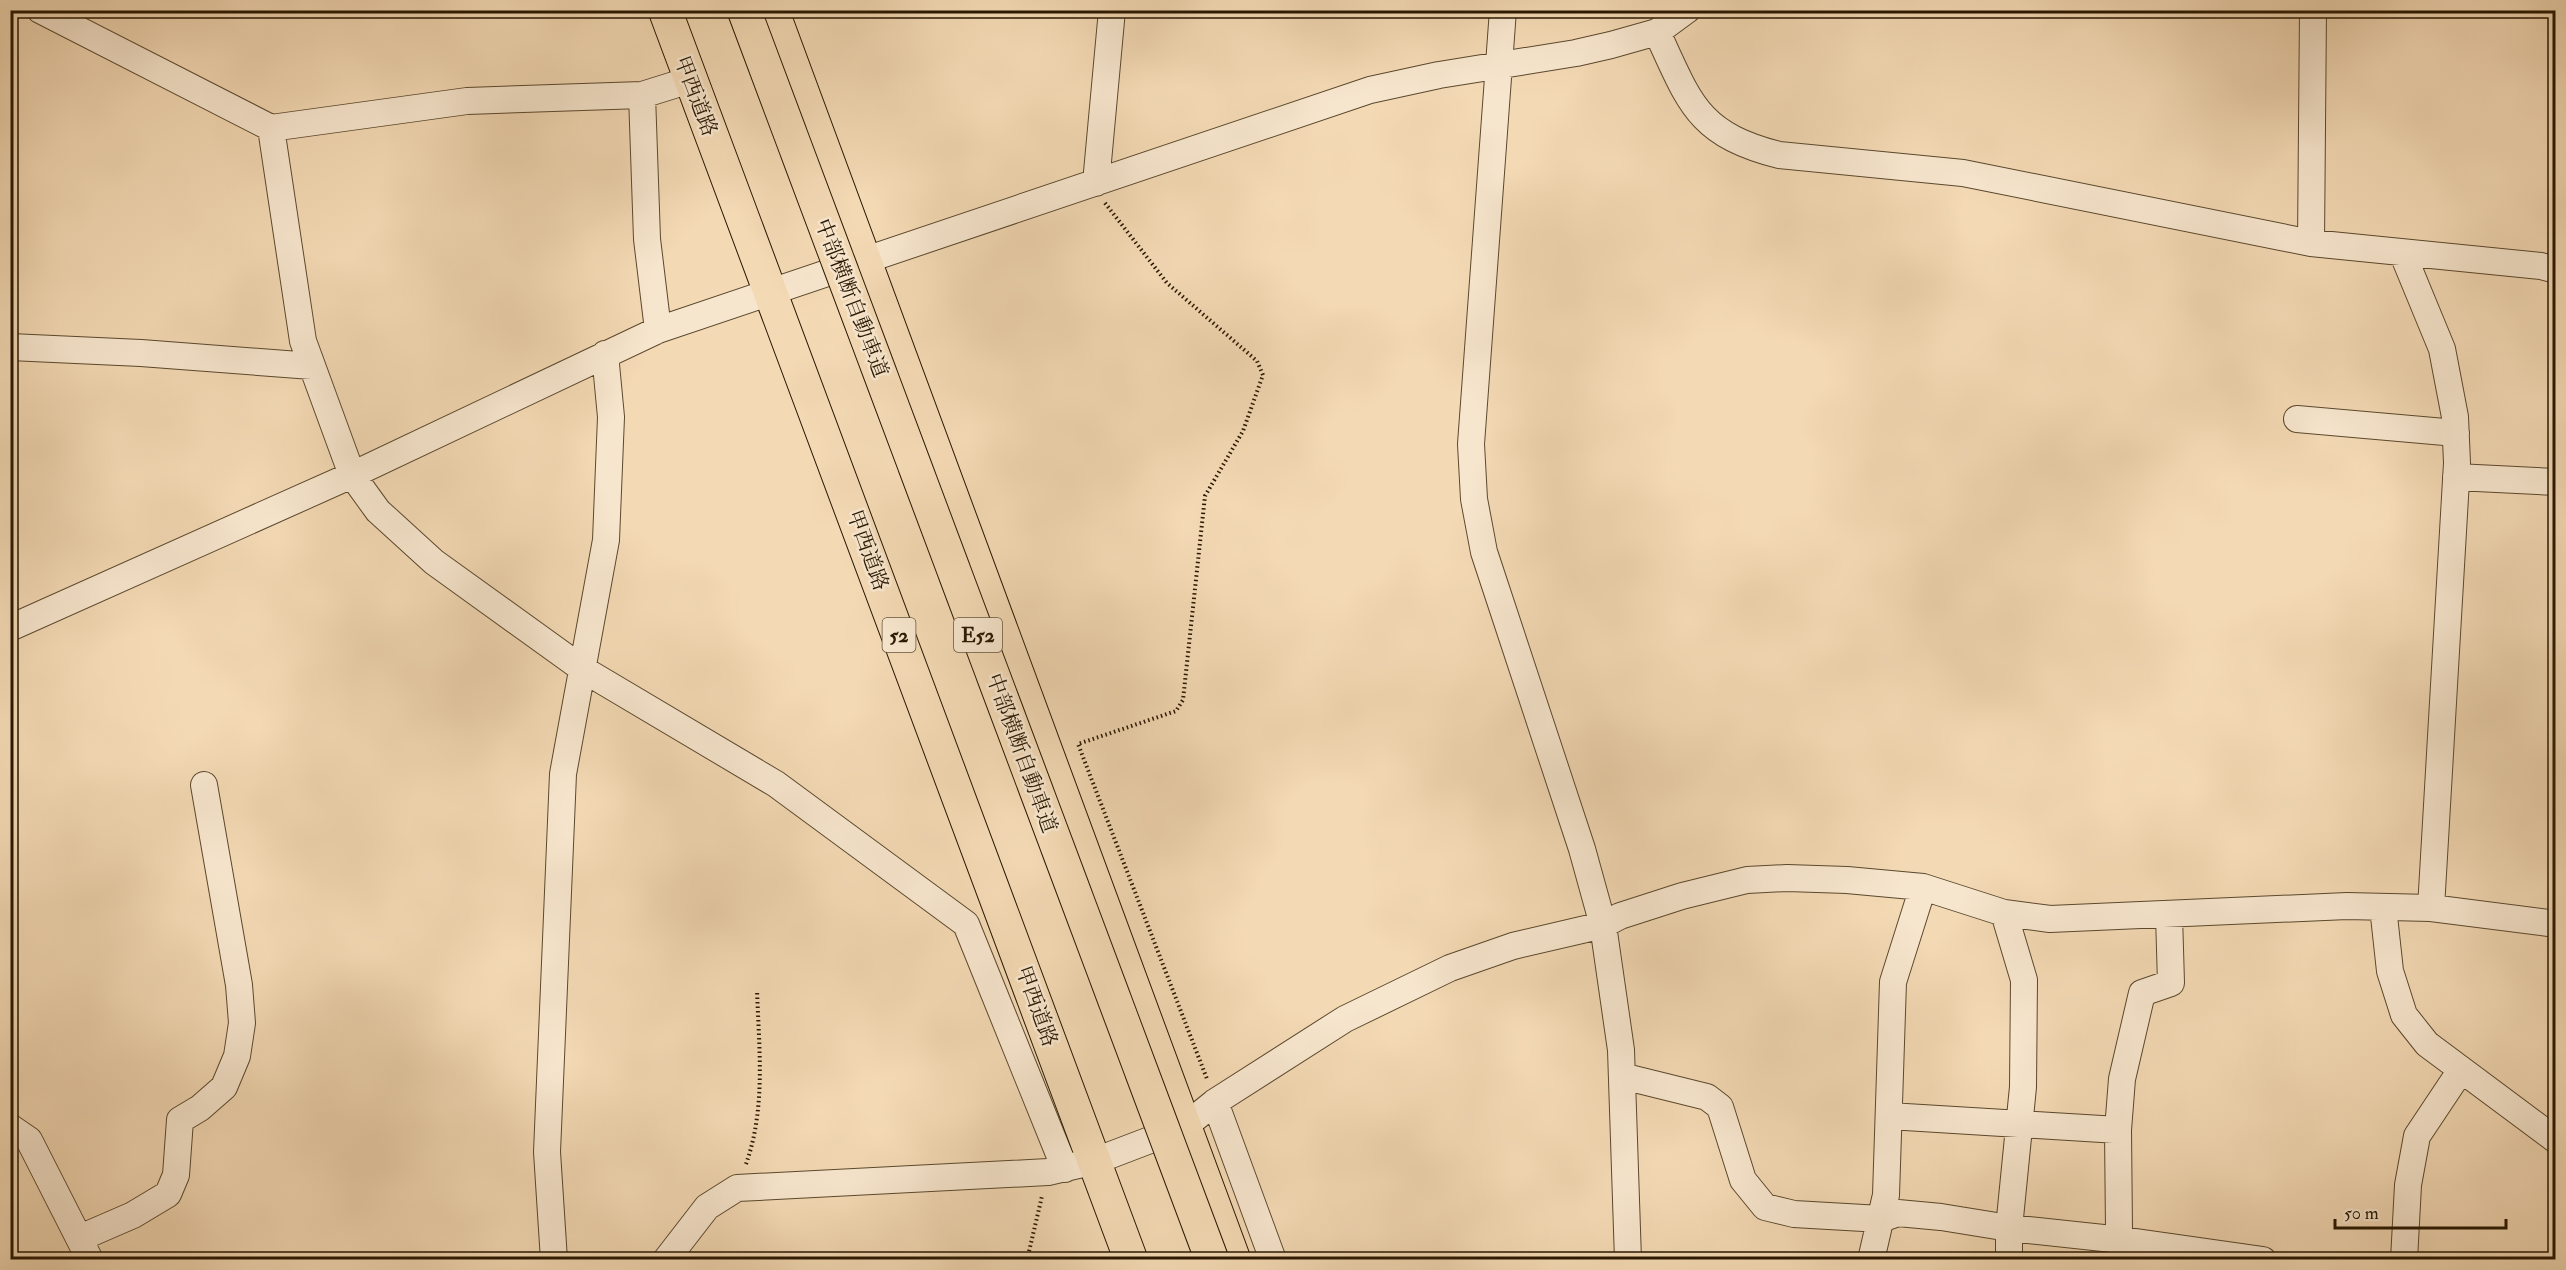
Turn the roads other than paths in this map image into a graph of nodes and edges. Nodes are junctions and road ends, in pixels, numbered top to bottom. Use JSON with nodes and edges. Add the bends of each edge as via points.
{"nodes":[{"id":1,"x":40,"y":10,"type":"edge"},
{"id":2,"x":665,"y":10,"type":"edge"},
{"id":3,"x":727,"y":10,"type":"edge"},
{"id":4,"x":744,"y":10,"type":"edge"},
{"id":5,"x":772,"y":10,"type":"edge"},
{"id":6,"x":1112,"y":10,"type":"edge"},
{"id":7,"x":1503,"y":10,"type":"edge"},
{"id":8,"x":1687,"y":10,"type":"edge"},
{"id":9,"x":2313,"y":10,"type":"edge"},
{"id":10,"x":1657,"y":33,"type":"junction"},
{"id":11,"x":1498,"y":64,"type":"junction"},
{"id":12,"x":690,"y":80,"type":"junction"},
{"id":13,"x":642,"y":95,"type":"junction"},
{"id":14,"x":271,"y":128,"type":"junction"},
{"id":15,"x":1096,"y":183,"type":"junction"},
{"id":16,"x":2311,"y":243,"type":"junction"},
{"id":17,"x":2402,"y":252,"type":"junction"},
{"id":18,"x":863,"y":260,"type":"junction"},
{"id":19,"x":2556,"y":270,"type":"edge"},
{"id":20,"x":771,"y":291,"type":"junction"},
{"id":21,"x":658,"y":330,"type":"junction"},
{"id":22,"x":10,"y":347,"type":"edge"},
{"id":23,"x":605,"y":354,"type":"junction"},
{"id":24,"x":312,"y":366,"type":"junction"},
{"id":25,"x":2297,"y":419,"type":"dead end"},
{"id":26,"x":2456,"y":433,"type":"junction"},
{"id":27,"x":352,"y":476,"type":"junction"},
{"id":28,"x":2456,"y":477,"type":"junction"},
{"id":29,"x":2556,"y":482,"type":"edge"},
{"id":30,"x":10,"y":628,"type":"edge"},
{"id":31,"x":584,"y":670,"type":"junction"},
{"id":32,"x":204,"y":785,"type":"dead end"},
{"id":33,"x":1923,"y":887,"type":"junction"},
{"id":34,"x":2383,"y":907,"type":"junction"},
{"id":35,"x":2431,"y":908,"type":"junction"},
{"id":36,"x":2004,"y":913,"type":"junction"},
{"id":37,"x":2169,"y":915,"type":"junction"},
{"id":38,"x":2556,"y":924,"type":"edge"},
{"id":39,"x":1603,"y":925,"type":"junction"},
{"id":40,"x":2461,"y":1070,"type":"junction"},
{"id":41,"x":1623,"y":1077,"type":"junction"},
{"id":42,"x":1215,"y":1102,"type":"junction"},
{"id":43,"x":1889,"y":1116,"type":"junction"},
{"id":44,"x":2019,"y":1125,"type":"junction"},
{"id":45,"x":10,"y":1127,"type":"edge"},
{"id":46,"x":1184,"y":1127,"type":"junction"},
{"id":47,"x":2118,"y":1130,"type":"junction"},
{"id":48,"x":2556,"y":1140,"type":"edge"},
{"id":49,"x":1069,"y":1168,"type":"junction"},
{"id":50,"x":1881,"y":1219,"type":"junction"},
{"id":51,"x":2009,"y":1228,"type":"junction"},
{"id":52,"x":85,"y":1249,"type":"edge"},
{"id":53,"x":2123,"y":1250,"type":"edge"},
{"id":54,"x":554,"y":1260,"type":"edge"},
{"id":55,"x":666,"y":1260,"type":"edge"},
{"id":56,"x":1131,"y":1260,"type":"edge"},
{"id":57,"x":1193,"y":1260,"type":"edge"},
{"id":58,"x":1212,"y":1260,"type":"edge"},
{"id":59,"x":1234,"y":1260,"type":"edge"},
{"id":60,"x":1273,"y":1260,"type":"edge"},
{"id":61,"x":1628,"y":1260,"type":"edge"},
{"id":62,"x":1871,"y":1260,"type":"edge"},
{"id":63,"x":2009,"y":1260,"type":"edge"},
{"id":64,"x":2264,"y":1260,"type":"edge"},
{"id":65,"x":2404,"y":1260,"type":"edge"}],
"edges":[{"from":1,"to":14,"type":"street"},
{"from":2,"to":12,"type":"highway","name":"甲西道路","number":"52"},
{"from":3,"to":57,"type":"highway","name":"中部横断自動車道","number":"E52"},
{"from":4,"to":58,"type":"highway","name":"中部横断自動車道","number":"E52","bridge":true},
{"from":5,"to":18,"type":"highway"},
{"from":6,"to":15,"type":"street"},
{"from":7,"to":11,"type":"street"},
{"from":8,"to":10,"type":"street"},
{"from":9,"to":16,"type":"street"},
{"from":10,"to":11,"type":"street","via":[[1576,53]]},
{"from":10,"to":16,"type":"street","via":[[1686,94],[1703,118],[1724,135],[1750,148],[1779,155],[1963,173]]},
{"from":11,"to":15,"type":"street","via":[[1370,90]]},
{"from":11,"to":39,"type":"street","via":[[1471,444],[1474,499],[1484,552],[1582,849]]},
{"from":12,"to":13,"type":"street"},
{"from":12,"to":20,"type":"highway","name":"甲西道路","number":"52"},
{"from":13,"to":14,"type":"street","via":[[467,101]]},
{"from":13,"to":21,"type":"street","via":[[647,239]]},
{"from":14,"to":24,"type":"street","via":[[303,340]]},
{"from":15,"to":18,"type":"street"},
{"from":16,"to":17,"type":"street"},
{"from":17,"to":19,"type":"street"},
{"from":17,"to":26,"type":"street","via":[[2442,349]]},
{"from":18,"to":20,"type":"street"},
{"from":18,"to":46,"type":"highway"},
{"from":20,"to":21,"type":"street"},
{"from":20,"to":49,"type":"highway","name":"甲西道路","number":"52"},
{"from":21,"to":23,"type":"street"},
{"from":22,"to":24,"type":"street"},
{"from":23,"to":27,"type":"street"},
{"from":23,"to":31,"type":"street","via":[[611,417],[606,540]]},
{"from":24,"to":27,"type":"street"},
{"from":25,"to":26,"type":"street"},
{"from":26,"to":28,"type":"street"},
{"from":27,"to":30,"type":"street"},
{"from":27,"to":31,"type":"street","via":[[378,511],[434,562]]},
{"from":28,"to":29,"type":"street"},
{"from":28,"to":35,"type":"street"},
{"from":31,"to":49,"type":"street","via":[[776,784],[966,924]]},
{"from":31,"to":54,"type":"street","via":[[563,774],[547,1152]]},
{"from":32,"to":52,"type":"street","via":[[239,985],[242,1023],[237,1056],[224,1088],[180,1120],[176,1175],[168,1194]]},
{"from":33,"to":36,"type":"street"},
{"from":33,"to":39,"type":"street","via":[[1797,878],[1747,880],[1620,916]]},
{"from":33,"to":43,"type":"street","via":[[1893,982]]},
{"from":34,"to":35,"type":"street"},
{"from":34,"to":37,"type":"street"},
{"from":34,"to":40,"type":"street","via":[[2390,971],[2404,1015],[2427,1044]]},
{"from":35,"to":38,"type":"street"},
{"from":36,"to":37,"type":"street","via":[[2050,919]]},
{"from":36,"to":44,"type":"street","via":[[2024,980]]},
{"from":37,"to":47,"type":"street","via":[[2171,982],[2142,993],[2122,1079]]},
{"from":39,"to":41,"type":"street"},
{"from":39,"to":42,"type":"street","via":[[1513,946],[1450,968],[1345,1018]]},
{"from":40,"to":48,"type":"street"},
{"from":40,"to":65,"type":"street","via":[[2417,1136],[2408,1185]]},
{"from":41,"to":50,"type":"street","via":[[1707,1097],[1720,1107],[1743,1180],[1765,1207],[1794,1214]]},
{"from":41,"to":61,"type":"street"},
{"from":42,"to":46,"type":"street"},
{"from":42,"to":60,"type":"street"},
{"from":43,"to":44,"type":"street"},
{"from":43,"to":50,"type":"street","via":[[1886,1195]]},
{"from":44,"to":47,"type":"street"},
{"from":44,"to":51,"type":"street"},
{"from":45,"to":52,"type":"street","via":[[29,1140]]},
{"from":46,"to":49,"type":"street"},
{"from":46,"to":59,"type":"highway"},
{"from":47,"to":53,"type":"street","via":[[2119,1232]]},
{"from":49,"to":55,"type":"street","via":[[737,1188],[707,1207]]},
{"from":49,"to":56,"type":"highway","name":"甲西道路","number":"52"},
{"from":50,"to":51,"type":"street","via":[[1898,1213]]},
{"from":50,"to":62,"type":"street"},
{"from":51,"to":53,"type":"street"},
{"from":51,"to":63,"type":"street"},
{"from":53,"to":64,"type":"street"}]}
